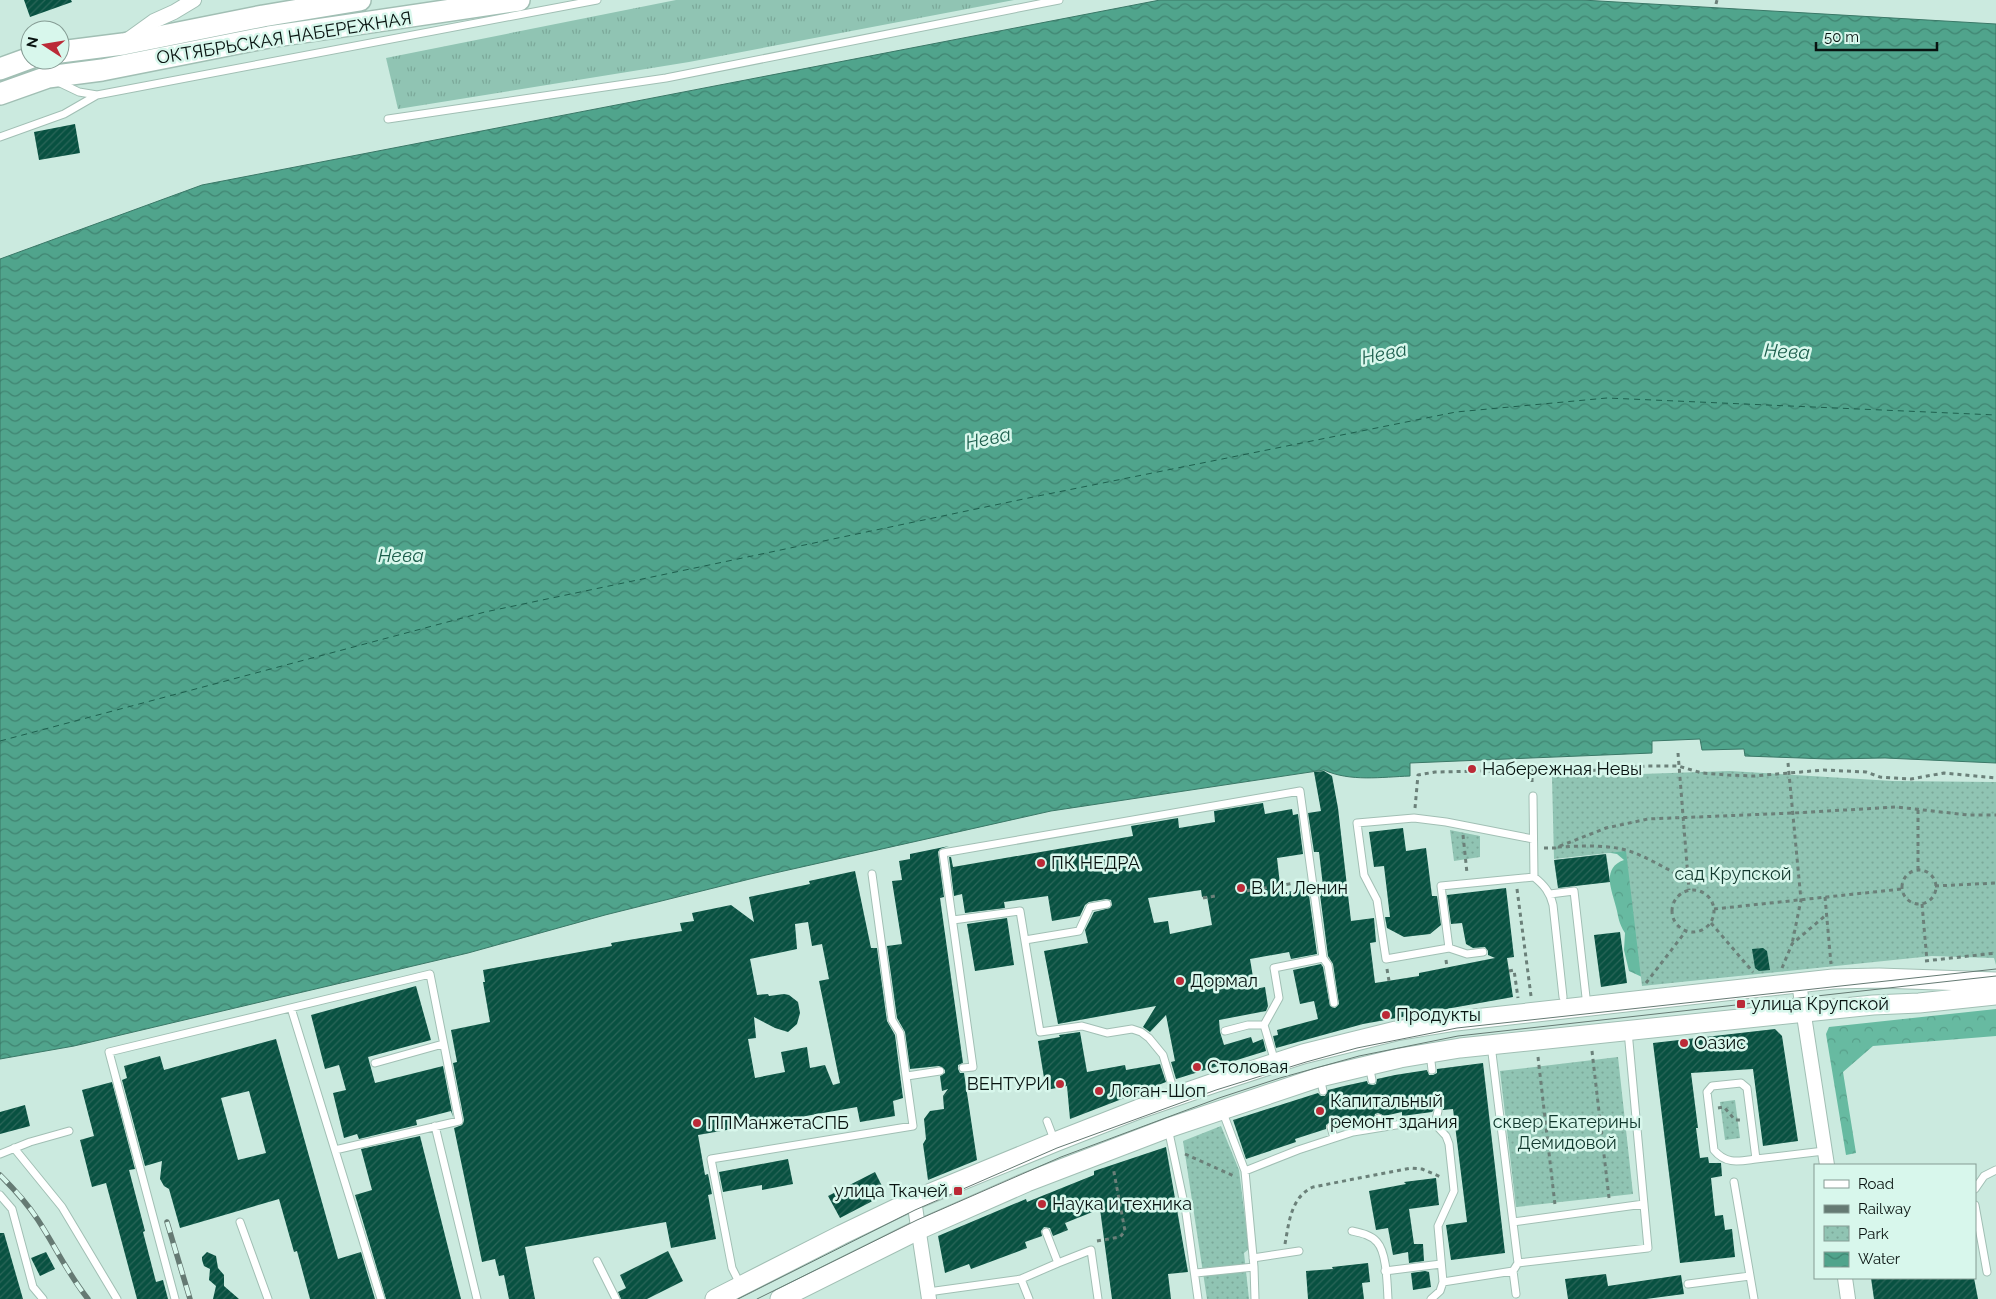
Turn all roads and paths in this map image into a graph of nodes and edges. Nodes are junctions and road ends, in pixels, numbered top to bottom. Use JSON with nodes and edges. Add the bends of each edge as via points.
{"nodes":[{"id":1,"x":194,"y":0,"type":"edge"},
{"id":2,"x":360,"y":0,"type":"edge"},
{"id":3,"x":519,"y":0,"type":"edge"},
{"id":4,"x":597,"y":0,"type":"edge"},
{"id":5,"x":1059,"y":0,"type":"edge"},
{"id":6,"x":123,"y":44,"type":"junction"},
{"id":7,"x":70,"y":51,"type":"edge"},
{"id":8,"x":20,"y":62,"type":"edge"},
{"id":9,"x":0,"y":69,"type":"edge"},
{"id":10,"x":48,"y":77,"type":"junction"},
{"id":11,"x":0,"y":94,"type":"edge"},
{"id":12,"x":97,"y":95,"type":"junction"},
{"id":13,"x":388,"y":119,"type":"dead end"},
{"id":14,"x":0,"y":137,"type":"edge"},
{"id":15,"x":1678,"y":753,"type":"dead end"},
{"id":16,"x":1788,"y":763,"type":"dead end"},
{"id":17,"x":1678,"y":766,"type":"junction"},
{"id":18,"x":1789,"y":772,"type":"junction"},
{"id":19,"x":1996,"y":778,"type":"edge"},
{"id":20,"x":1533,"y":796,"type":"dead end"},
{"id":21,"x":1918,"y":809,"type":"junction"},
{"id":22,"x":1793,"y":814,"type":"junction"},
{"id":23,"x":1996,"y":815,"type":"edge"},
{"id":24,"x":1414,"y":818,"type":"junction"},
{"id":25,"x":1683,"y":819,"type":"junction"},
{"id":26,"x":1462,"y":825,"type":"junction"},
{"id":27,"x":1533,"y":839,"type":"junction"},
{"id":28,"x":1533,"y":848,"type":"junction"},
{"id":29,"x":1555,"y":848,"type":"junction"},
{"id":30,"x":1918,"y":870,"type":"junction"},
{"id":31,"x":872,"y":874,"type":"dead end"},
{"id":32,"x":1534,"y":877,"type":"junction"},
{"id":33,"x":1516,"y":879,"type":"junction"},
{"id":34,"x":1688,"y":879,"type":"junction"},
{"id":35,"x":1312,"y":880,"type":"junction"},
{"id":36,"x":1996,"y":883,"type":"edge"},
{"id":37,"x":1468,"y":884,"type":"junction"},
{"id":38,"x":1935,"y":886,"type":"junction"},
{"id":39,"x":1902,"y":888,"type":"junction"},
{"id":40,"x":1688,"y":890,"type":"junction"},
{"id":41,"x":1239,"y":892,"type":"dead end"},
{"id":42,"x":1550,"y":894,"type":"junction"},
{"id":43,"x":1215,"y":896,"type":"dead end"},
{"id":44,"x":1825,"y":897,"type":"junction"},
{"id":45,"x":1203,"y":898,"type":"dead end"},
{"id":46,"x":1801,"y":900,"type":"junction"},
{"id":47,"x":1107,"y":904,"type":"dead end"},
{"id":48,"x":1922,"y":904,"type":"junction"},
{"id":49,"x":1714,"y":909,"type":"junction"},
{"id":50,"x":1827,"y":915,"type":"junction"},
{"id":51,"x":952,"y":920,"type":"junction"},
{"id":52,"x":1711,"y":923,"type":"junction"},
{"id":53,"x":1686,"y":932,"type":"junction"},
{"id":54,"x":1025,"y":940,"type":"junction"},
{"id":55,"x":1792,"y":944,"type":"junction"},
{"id":56,"x":1449,"y":948,"type":"junction"},
{"id":57,"x":1483,"y":952,"type":"dead end"},
{"id":58,"x":1996,"y":953,"type":"edge"},
{"id":59,"x":1323,"y":958,"type":"junction"},
{"id":60,"x":1832,"y":970,"type":"dead end"},
{"id":61,"x":1509,"y":971,"type":"dead end"},
{"id":62,"x":1779,"y":976,"type":"dead end"},
{"id":63,"x":1758,"y":978,"type":"dead end"},
{"id":64,"x":1996,"y":982,"type":"edge"},
{"id":65,"x":1799,"y":983,"type":"junction"},
{"id":66,"x":1645,"y":984,"type":"dead end"},
{"id":67,"x":1996,"y":995,"type":"edge"},
{"id":68,"x":1564,"y":997,"type":"dead end"},
{"id":69,"x":1531,"y":1000,"type":"dead end"},
{"id":70,"x":1519,"y":1001,"type":"dead end"},
{"id":71,"x":1334,"y":1003,"type":"dead end"},
{"id":72,"x":1587,"y":1006,"type":"junction"},
{"id":73,"x":291,"y":1008,"type":"junction"},
{"id":74,"x":1803,"y":1013,"type":"junction"},
{"id":75,"x":1264,"y":1025,"type":"junction"},
{"id":76,"x":1628,"y":1030,"type":"junction"},
{"id":77,"x":1225,"y":1031,"type":"dead end"},
{"id":78,"x":443,"y":1044,"type":"junction"},
{"id":79,"x":1491,"y":1045,"type":"junction"},
{"id":80,"x":1592,"y":1051,"type":"dead end"},
{"id":81,"x":1538,"y":1057,"type":"dead end"},
{"id":82,"x":1275,"y":1062,"type":"junction"},
{"id":83,"x":375,"y":1063,"type":"dead end"},
{"id":84,"x":964,"y":1068,"type":"dead end"},
{"id":85,"x":940,"y":1071,"type":"dead end"},
{"id":86,"x":907,"y":1076,"type":"junction"},
{"id":87,"x":1175,"y":1096,"type":"junction"},
{"id":88,"x":1710,"y":1109,"type":"junction"},
{"id":89,"x":1438,"y":1111,"type":"dead end"},
{"id":90,"x":1226,"y":1118,"type":"dead end"},
{"id":91,"x":1379,"y":1118,"type":"dead end"},
{"id":92,"x":1751,"y":1118,"type":"junction"},
{"id":93,"x":1047,"y":1121,"type":"dead end"},
{"id":94,"x":1435,"y":1124,"type":"junction"},
{"id":95,"x":436,"y":1126,"type":"junction"},
{"id":96,"x":1331,"y":1127,"type":"dead end"},
{"id":97,"x":1381,"y":1127,"type":"junction"},
{"id":98,"x":1168,"y":1128,"type":"junction"},
{"id":99,"x":69,"y":1130,"type":"dead end"},
{"id":100,"x":1334,"y":1138,"type":"junction"},
{"id":101,"x":1055,"y":1142,"type":"junction"},
{"id":102,"x":14,"y":1148,"type":"junction"},
{"id":103,"x":334,"y":1150,"type":"junction"},
{"id":104,"x":1824,"y":1151,"type":"junction"},
{"id":105,"x":1183,"y":1153,"type":"dead end"},
{"id":106,"x":0,"y":1154,"type":"edge"},
{"id":107,"x":1756,"y":1159,"type":"junction"},
{"id":108,"x":1112,"y":1162,"type":"dead end"},
{"id":109,"x":1827,"y":1164,"type":"edge"},
{"id":110,"x":1996,"y":1170,"type":"edge"},
{"id":111,"x":1245,"y":1171,"type":"junction"},
{"id":112,"x":1445,"y":1178,"type":"dead end"},
{"id":113,"x":1242,"y":1179,"type":"dead end"},
{"id":114,"x":1734,"y":1182,"type":"dead end"},
{"id":115,"x":1976,"y":1188,"type":"edge"},
{"id":116,"x":0,"y":1195,"type":"edge"},
{"id":117,"x":914,"y":1200,"type":"junction"},
{"id":118,"x":1644,"y":1204,"type":"junction"},
{"id":119,"x":1610,"y":1209,"type":"junction"},
{"id":120,"x":1976,"y":1212,"type":"edge"},
{"id":121,"x":1556,"y":1216,"type":"junction"},
{"id":122,"x":240,"y":1222,"type":"dead end"},
{"id":123,"x":1513,"y":1222,"type":"junction"},
{"id":124,"x":918,"y":1230,"type":"junction"},
{"id":125,"x":1352,"y":1230,"type":"dead end"},
{"id":126,"x":1046,"y":1232,"type":"dead end"},
{"id":127,"x":1284,"y":1244,"type":"dead end"},
{"id":128,"x":1091,"y":1250,"type":"junction"},
{"id":129,"x":1299,"y":1252,"type":"dead end"},
{"id":130,"x":1253,"y":1258,"type":"junction"},
{"id":131,"x":597,"y":1261,"type":"dead end"},
{"id":132,"x":1058,"y":1263,"type":"junction"},
{"id":133,"x":1518,"y":1263,"type":"junction"},
{"id":134,"x":1441,"y":1264,"type":"junction"},
{"id":135,"x":1254,"y":1267,"type":"junction"},
{"id":136,"x":1385,"y":1271,"type":"junction"},
{"id":137,"x":1513,"y":1272,"type":"junction"},
{"id":138,"x":1986,"y":1272,"type":"dead end"},
{"id":139,"x":1196,"y":1273,"type":"junction"},
{"id":140,"x":1750,"y":1276,"type":"junction"},
{"id":141,"x":1021,"y":1279,"type":"junction"},
{"id":142,"x":1845,"y":1279,"type":"edge"},
{"id":143,"x":1443,"y":1282,"type":"junction"},
{"id":144,"x":1688,"y":1284,"type":"dead end"},
{"id":145,"x":741,"y":1286,"type":"junction"},
{"id":146,"x":1516,"y":1294,"type":"dead end"},
{"id":147,"x":929,"y":1296,"type":"edge"},
{"id":148,"x":42,"y":1299,"type":"edge"},
{"id":149,"x":117,"y":1299,"type":"edge"},
{"id":150,"x":175,"y":1299,"type":"edge"},
{"id":151,"x":268,"y":1299,"type":"edge"},
{"id":152,"x":381,"y":1299,"type":"edge"},
{"id":153,"x":477,"y":1299,"type":"edge"},
{"id":154,"x":616,"y":1299,"type":"edge"},
{"id":155,"x":715,"y":1299,"type":"edge"},
{"id":156,"x":780,"y":1299,"type":"edge"},
{"id":157,"x":1029,"y":1299,"type":"edge"},
{"id":158,"x":1098,"y":1299,"type":"edge"},
{"id":159,"x":1198,"y":1299,"type":"edge"},
{"id":160,"x":1255,"y":1299,"type":"edge"},
{"id":161,"x":1388,"y":1299,"type":"edge"},
{"id":162,"x":1431,"y":1299,"type":"edge"},
{"id":163,"x":1754,"y":1299,"type":"edge"},
{"id":164,"x":1848,"y":1299,"type":"edge"}],
"edges":[{"from":1,"to":6,"type":"street","via":[[154,21]]},
{"from":2,"to":6,"type":"main road","name":"ОКТЯБРЬСКАЯ НАБЕРЕЖНАЯ"},
{"from":3,"to":10,"type":"main road","name":"ОКТЯБРЬСКАЯ НАБЕРЕЖНАЯ","via":[[269,37],[102,70]]},
{"from":4,"to":12,"type":"lane"},
{"from":5,"to":13,"type":"lane","via":[[666,78]]},
{"from":6,"to":7,"type":"main road","name":"ОКТЯБРЬСКАЯ НАБЕРЕЖНАЯ"},
{"from":8,"to":9,"type":"main road"},
{"from":10,"to":11,"type":"main road","name":"ОКТЯБРЬСКАЯ НАБЕРЕЖНАЯ"},
{"from":10,"to":12,"type":"lane","via":[[79,92]]},
{"from":12,"to":14,"type":"lane","via":[[64,114]]},
{"from":15,"to":17,"type":"path"},
{"from":16,"to":18,"type":"path"},
{"from":17,"to":18,"type":"path","via":[[1702,773],[1728,775]]},
{"from":17,"to":24,"type":"path","via":[[1423,774],[1418,775]]},
{"from":17,"to":25,"type":"path"},
{"from":18,"to":19,"type":"path","via":[[1866,772],[1880,777],[1911,779],[1944,773]]},
{"from":18,"to":22,"type":"path"},
{"from":20,"to":27,"type":"lane"},
{"from":21,"to":22,"type":"path","via":[[1897,807]]},
{"from":21,"to":23,"type":"path"},
{"from":21,"to":30,"type":"path"},
{"from":22,"to":25,"type":"path"},
{"from":22,"to":46,"type":"path"},
{"from":24,"to":26,"type":"lane"},
{"from":24,"to":56,"type":"lane","via":[[1357,823],[1364,875],[1377,900],[1386,959]]},
{"from":25,"to":29,"type":"path","via":[[1628,822]]},
{"from":25,"to":34,"type":"path"},
{"from":26,"to":27,"type":"lane"},
{"from":26,"to":37,"type":"path"},
{"from":27,"to":28,"type":"lane"},
{"from":28,"to":29,"type":"path"},
{"from":28,"to":32,"type":"lane"},
{"from":29,"to":34,"type":"path","via":[[1620,848]]},
{"from":30,"to":38,"type":"path","via":[[1930,875]]},
{"from":30,"to":39,"type":"path","via":[[1905,878]]},
{"from":31,"to":86,"type":"lane","via":[[892,1020],[900,1034]]},
{"from":32,"to":33,"type":"lane"},
{"from":32,"to":42,"type":"lane"},
{"from":33,"to":37,"type":"lane"},
{"from":33,"to":69,"type":"path"},
{"from":34,"to":40,"type":"path"},
{"from":35,"to":41,"type":"path"},
{"from":35,"to":51,"type":"lane","via":[[1300,791],[943,853]]},
{"from":35,"to":59,"type":"lane"},
{"from":36,"to":38,"type":"path"},
{"from":37,"to":56,"type":"lane","via":[[1441,886]]},
{"from":38,"to":48,"type":"path","via":[[1930,899]]},
{"from":39,"to":44,"type":"path"},
{"from":39,"to":48,"type":"path","via":[[1908,901]]},
{"from":40,"to":49,"type":"path","via":[[1705,894],[1712,900]]},
{"from":40,"to":53,"type":"path","via":[[1680,894],[1672,907],[1674,922]]},
{"from":42,"to":68,"type":"lane"},
{"from":42,"to":72,"type":"lane","via":[[1574,891]]},
{"from":43,"to":45,"type":"path"},
{"from":44,"to":46,"type":"path"},
{"from":44,"to":50,"type":"path"},
{"from":46,"to":49,"type":"path"},
{"from":46,"to":55,"type":"path"},
{"from":47,"to":54,"type":"lane","via":[[1090,908],[1079,931]]},
{"from":48,"to":58,"type":"path","via":[[1926,960]]},
{"from":49,"to":52,"type":"path"},
{"from":50,"to":55,"type":"path"},
{"from":50,"to":60,"type":"path"},
{"from":51,"to":54,"type":"lane","via":[[1020,911]]},
{"from":51,"to":84,"type":"lane","via":[[973,1067]]},
{"from":52,"to":53,"type":"path","via":[[1700,932]]},
{"from":52,"to":63,"type":"path"},
{"from":53,"to":66,"type":"path"},
{"from":54,"to":87,"type":"lane","via":[[1040,1032],[1082,1026],[1107,1033],[1132,1029],[1141,1032],[1163,1055]]},
{"from":55,"to":62,"type":"path"},
{"from":56,"to":57,"type":"lane","via":[[1467,954]]},
{"from":59,"to":71,"type":"lane","via":[[1328,965]]},
{"from":59,"to":75,"type":"lane","via":[[1274,968],[1279,998]]},
{"from":61,"to":70,"type":"path","via":[[1514,970]]},
{"from":64,"to":65,"type":"main road","via":[[1858,978]]},
{"from":65,"to":72,"type":"main road"},
{"from":65,"to":74,"type":"street"},
{"from":67,"to":74,"type":"main road"},
{"from":72,"to":82,"type":"main road","via":[[1410,1029]]},
{"from":73,"to":78,"type":"lane","via":[[430,974]]},
{"from":73,"to":103,"type":"lane"},
{"from":73,"to":150,"type":"lane","via":[[109,1052]]},
{"from":74,"to":76,"type":"main road"},
{"from":74,"to":104,"type":"street"},
{"from":75,"to":77,"type":"lane"},
{"from":75,"to":82,"type":"lane"},
{"from":76,"to":79,"type":"main road"},
{"from":76,"to":118,"type":"lane"},
{"from":78,"to":83,"type":"lane"},
{"from":78,"to":95,"type":"lane","via":[[459,1120]]},
{"from":79,"to":98,"type":"main road","via":[[1322,1084]]},
{"from":79,"to":123,"type":"lane"},
{"from":80,"to":119,"type":"path"},
{"from":81,"to":121,"type":"path"},
{"from":82,"to":87,"type":"main road"},
{"from":85,"to":86,"type":"lane"},
{"from":86,"to":145,"type":"lane","via":[[913,1126],[711,1159],[732,1268]]},
{"from":87,"to":101,"type":"main road"},
{"from":88,"to":92,"type":"path","via":[[1724,1107],[1734,1120]]},
{"from":88,"to":92,"type":"lane","via":[[1707,1092],[1712,1086],[1741,1083],[1747,1088]]},
{"from":88,"to":107,"type":"lane","via":[[1714,1150],[1720,1157],[1732,1162]]},
{"from":89,"to":94,"type":"lane"},
{"from":90,"to":111,"type":"lane"},
{"from":91,"to":97,"type":"lane"},
{"from":92,"to":107,"type":"lane"},
{"from":93,"to":101,"type":"lane"},
{"from":94,"to":97,"type":"lane"},
{"from":94,"to":134,"type":"lane","via":[[1449,1144],[1454,1191],[1438,1226]]},
{"from":95,"to":103,"type":"lane"},
{"from":95,"to":153,"type":"lane"},
{"from":96,"to":100,"type":"lane"},
{"from":97,"to":100,"type":"lane"},
{"from":98,"to":124,"type":"main road","via":[[1027,1182]]},
{"from":98,"to":139,"type":"lane"},
{"from":99,"to":102,"type":"lane"},
{"from":100,"to":111,"type":"lane"},
{"from":101,"to":117,"type":"main road"},
{"from":102,"to":106,"type":"lane"},
{"from":102,"to":149,"type":"lane","via":[[62,1207]]},
{"from":103,"to":152,"type":"lane"},
{"from":104,"to":107,"type":"lane"},
{"from":104,"to":109,"type":"street"},
{"from":105,"to":113,"type":"path"},
{"from":108,"to":128,"type":"path","via":[[1125,1231],[1120,1237],[1097,1241]]},
{"from":110,"to":115,"type":"lane","via":[[1984,1176]]},
{"from":111,"to":130,"type":"lane"},
{"from":112,"to":127,"type":"path","via":[[1411,1168],[1313,1187],[1297,1199]]},
{"from":114,"to":140,"type":"lane"},
{"from":116,"to":148,"type":"lane","via":[[12,1209],[33,1287]]},
{"from":117,"to":124,"type":"street"},
{"from":117,"to":145,"type":"main road"},
{"from":118,"to":119,"type":"lane"},
{"from":118,"to":133,"type":"lane","via":[[1648,1248]]},
{"from":119,"to":121,"type":"lane"},
{"from":120,"to":138,"type":"lane"},
{"from":121,"to":123,"type":"lane"},
{"from":122,"to":151,"type":"lane"},
{"from":123,"to":133,"type":"lane"},
{"from":124,"to":147,"type":"street"},
{"from":124,"to":156,"type":"main road"},
{"from":125,"to":136,"type":"lane","via":[[1376,1240],[1382,1249]]},
{"from":126,"to":132,"type":"lane"},
{"from":128,"to":132,"type":"lane"},
{"from":128,"to":158,"type":"lane"},
{"from":129,"to":130,"type":"lane"},
{"from":130,"to":135,"type":"lane"},
{"from":131,"to":154,"type":"lane"},
{"from":132,"to":141,"type":"lane"},
{"from":133,"to":137,"type":"lane"},
{"from":134,"to":136,"type":"lane"},
{"from":134,"to":143,"type":"lane"},
{"from":135,"to":139,"type":"lane"},
{"from":135,"to":160,"type":"lane"},
{"from":136,"to":161,"type":"lane"},
{"from":137,"to":143,"type":"lane"},
{"from":137,"to":146,"type":"lane"},
{"from":139,"to":159,"type":"lane"},
{"from":140,"to":144,"type":"lane"},
{"from":140,"to":163,"type":"lane"},
{"from":141,"to":147,"type":"lane"},
{"from":141,"to":157,"type":"lane"},
{"from":142,"to":164,"type":"street"},
{"from":143,"to":162,"type":"lane","via":[[1440,1291]]},
{"from":145,"to":155,"type":"main road"}]}
